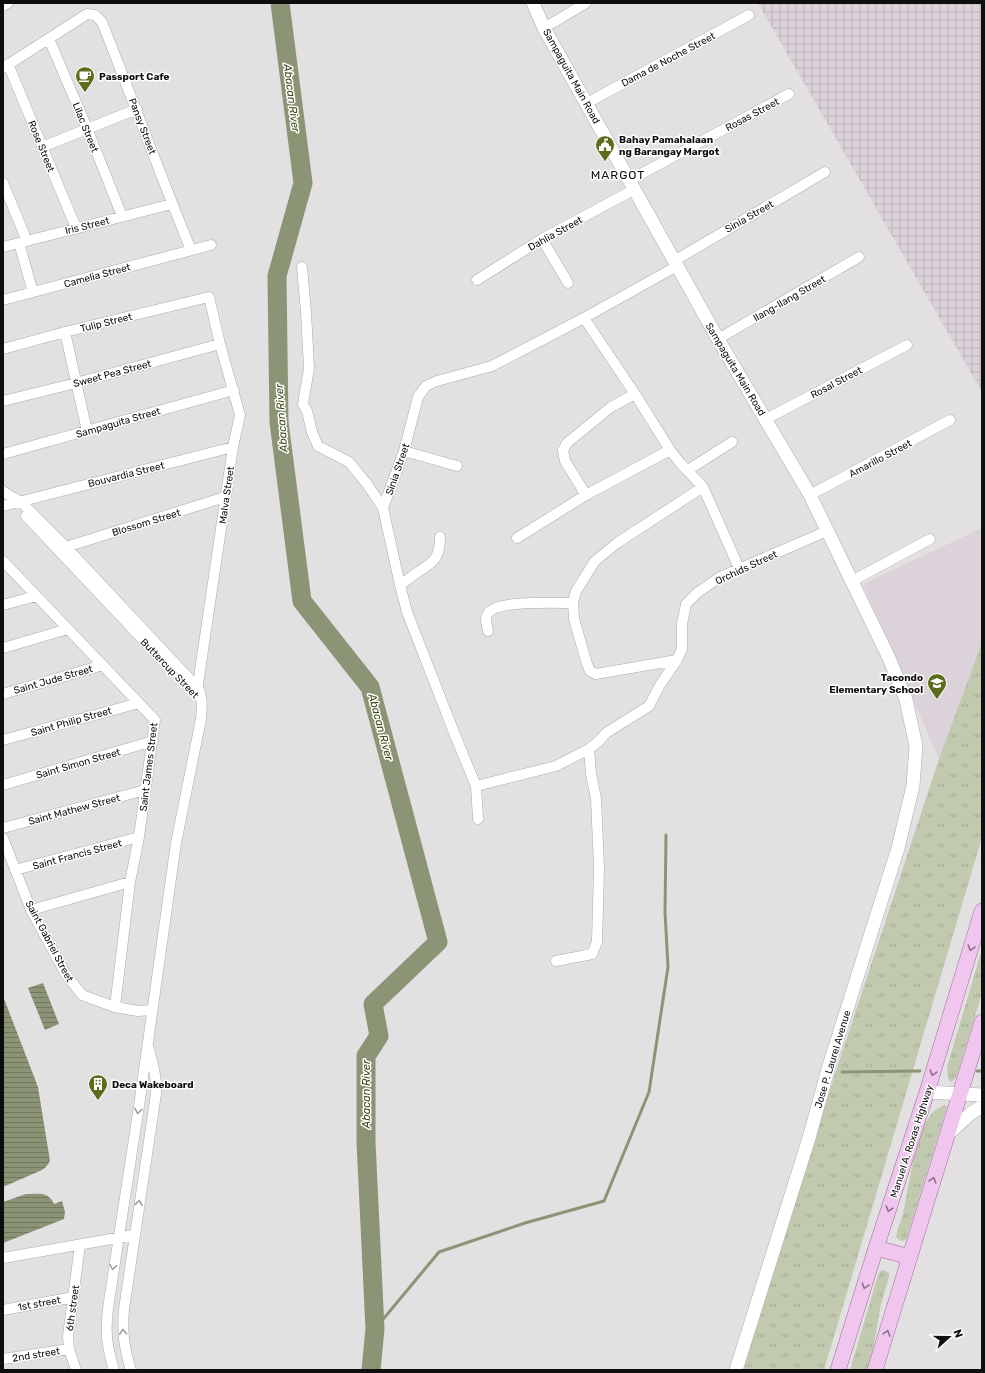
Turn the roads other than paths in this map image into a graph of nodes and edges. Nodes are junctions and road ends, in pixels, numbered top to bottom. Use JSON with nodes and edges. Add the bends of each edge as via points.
{"nodes":[{"id":1,"x":8,"y":3,"type":"edge"},
{"id":2,"x":533,"y":3,"type":"edge"},
{"id":3,"x":586,"y":3,"type":"edge"},
{"id":4,"x":3,"y":6,"type":"edge"},
{"id":5,"x":749,"y":15,"type":"dead end"},
{"id":6,"x":544,"y":28,"type":"junction"},
{"id":7,"x":49,"y":39,"type":"junction"},
{"id":8,"x":6,"y":66,"type":"edge"},
{"id":9,"x":789,"y":94,"type":"dead end"},
{"id":10,"x":587,"y":103,"type":"junction"},
{"id":11,"x":137,"y":109,"type":"junction"},
{"id":12,"x":87,"y":128,"type":"junction"},
{"id":13,"x":42,"y":147,"type":"junction"},
{"id":14,"x":825,"y":172,"type":"dead end"},
{"id":15,"x":3,"y":183,"type":"edge"},
{"id":16,"x":633,"y":184,"type":"junction"},
{"id":17,"x":172,"y":204,"type":"junction"},
{"id":18,"x":122,"y":216,"type":"junction"},
{"id":19,"x":76,"y":228,"type":"junction"},
{"id":20,"x":542,"y":239,"type":"junction"},
{"id":21,"x":23,"y":242,"type":"junction"},
{"id":22,"x":211,"y":245,"type":"dead end"},
{"id":23,"x":3,"y":247,"type":"edge"},
{"id":24,"x":191,"y":250,"type":"junction"},
{"id":25,"x":859,"y":257,"type":"dead end"},
{"id":26,"x":675,"y":263,"type":"junction"},
{"id":27,"x":302,"y":267,"type":"dead end"},
{"id":28,"x":477,"y":280,"type":"dead end"},
{"id":29,"x":568,"y":282,"type":"dead end"},
{"id":30,"x":33,"y":292,"type":"junction"},
{"id":31,"x":209,"y":297,"type":"joint"},
{"id":32,"x":3,"y":300,"type":"edge"},
{"id":33,"x":584,"y":318,"type":"junction"},
{"id":34,"x":65,"y":332,"type":"junction"},
{"id":35,"x":718,"y":339,"type":"junction"},
{"id":36,"x":220,"y":344,"type":"junction"},
{"id":37,"x":907,"y":345,"type":"dead end"},
{"id":38,"x":3,"y":349,"type":"edge"},
{"id":39,"x":76,"y":383,"type":"junction"},
{"id":40,"x":234,"y":390,"type":"junction"},
{"id":41,"x":635,"y":394,"type":"junction"},
{"id":42,"x":3,"y":401,"type":"edge"},
{"id":43,"x":766,"y":419,"type":"junction"},
{"id":44,"x":950,"y":420,"type":"dead end"},
{"id":45,"x":87,"y":431,"type":"junction"},
{"id":46,"x":732,"y":442,"type":"dead end"},
{"id":47,"x":233,"y":447,"type":"junction"},
{"id":48,"x":670,"y":450,"type":"junction"},
{"id":49,"x":404,"y":451,"type":"junction"},
{"id":50,"x":3,"y":454,"type":"edge"},
{"id":51,"x":457,"y":466,"type":"dead end"},
{"id":52,"x":688,"y":470,"type":"junction"},
{"id":53,"x":703,"y":487,"type":"junction"},
{"id":54,"x":586,"y":495,"type":"junction"},
{"id":55,"x":810,"y":495,"type":"junction"},
{"id":56,"x":225,"y":497,"type":"junction"},
{"id":57,"x":12,"y":498,"type":"edge"},
{"id":58,"x":3,"y":506,"type":"edge"},
{"id":59,"x":383,"y":508,"type":"junction"},
{"id":60,"x":827,"y":531,"type":"junction"},
{"id":61,"x":440,"y":537,"type":"dead end"},
{"id":62,"x":517,"y":538,"type":"dead end"},
{"id":63,"x":930,"y":539,"type":"dead end"},
{"id":64,"x":66,"y":547,"type":"junction"},
{"id":65,"x":3,"y":561,"type":"edge"},
{"id":66,"x":739,"y":568,"type":"junction"},
{"id":67,"x":852,"y":581,"type":"junction"},
{"id":68,"x":400,"y":585,"type":"junction"},
{"id":69,"x":36,"y":596,"type":"junction"},
{"id":70,"x":573,"y":603,"type":"junction"},
{"id":71,"x":3,"y":605,"type":"edge"},
{"id":72,"x":68,"y":629,"type":"junction"},
{"id":73,"x":488,"y":631,"type":"dead end"},
{"id":74,"x":3,"y":648,"type":"edge"},
{"id":75,"x":677,"y":660,"type":"junction"},
{"id":76,"x":103,"y":665,"type":"junction"},
{"id":77,"x":3,"y":694,"type":"edge"},
{"id":78,"x":199,"y":695,"type":"junction"},
{"id":79,"x":139,"y":702,"type":"junction"},
{"id":80,"x":3,"y":740,"type":"edge"},
{"id":81,"x":153,"y":741,"type":"junction"},
{"id":82,"x":916,"y":746,"type":"joint"},
{"id":83,"x":589,"y":749,"type":"junction"},
{"id":84,"x":3,"y":785,"type":"edge"},
{"id":85,"x":476,"y":786,"type":"junction"},
{"id":86,"x":146,"y":790,"type":"junction"},
{"id":87,"x":478,"y":819,"type":"dead end"},
{"id":88,"x":3,"y":828,"type":"edge"},
{"id":89,"x":138,"y":837,"type":"junction"},
{"id":90,"x":3,"y":838,"type":"edge"},
{"id":91,"x":15,"y":870,"type":"junction"},
{"id":92,"x":130,"y":882,"type":"junction"},
{"id":93,"x":31,"y":910,"type":"junction"},
{"id":94,"x":982,"y":911,"type":"edge"},
{"id":95,"x":556,"y":961,"type":"dead end"},
{"id":96,"x":115,"y":1007,"type":"junction"},
{"id":97,"x":152,"y":1010,"type":"junction"},
{"id":98,"x":982,"y":1022,"type":"edge"},
{"id":99,"x":148,"y":1045,"type":"junction"},
{"id":100,"x":927,"y":1092,"type":"junction"},
{"id":101,"x":961,"y":1094,"type":"junction"},
{"id":102,"x":982,"y":1095,"type":"edge"},
{"id":103,"x":982,"y":1106,"type":"edge"},
{"id":104,"x":947,"y":1135,"type":"junction"},
{"id":105,"x":134,"y":1235,"type":"junction"},
{"id":106,"x":118,"y":1238,"type":"junction"},
{"id":107,"x":80,"y":1245,"type":"junction"},
{"id":108,"x":876,"y":1248,"type":"junction"},
{"id":109,"x":3,"y":1258,"type":"edge"},
{"id":110,"x":910,"y":1258,"type":"junction"},
{"id":111,"x":74,"y":1297,"type":"junction"},
{"id":112,"x":3,"y":1310,"type":"edge"},
{"id":113,"x":69,"y":1349,"type":"junction"},
{"id":114,"x":3,"y":1359,"type":"edge"},
{"id":115,"x":76,"y":1370,"type":"edge"},
{"id":116,"x":114,"y":1370,"type":"edge"},
{"id":117,"x":131,"y":1370,"type":"edge"},
{"id":118,"x":736,"y":1370,"type":"edge"},
{"id":119,"x":838,"y":1370,"type":"edge"},
{"id":120,"x":875,"y":1370,"type":"edge"}],
"edges":[{"from":1,"to":4,"type":"street"},
{"from":2,"to":6,"type":"street","name":"Sampaguita Main Road"},
{"from":3,"to":6,"type":"street"},
{"from":5,"to":10,"type":"street","name":"Dama de Noche Street"},
{"from":6,"to":10,"type":"street","name":"Sampaguita Main Road"},
{"from":7,"to":8,"type":"street","name":"Pansy Street"},
{"from":7,"to":11,"type":"street","name":"Pansy Street","via":[[87,14],[95,15],[102,22]]},
{"from":7,"to":12,"type":"street","name":"Lilac Street"},
{"from":8,"to":13,"type":"street","name":"Rose Street"},
{"from":9,"to":16,"type":"street","name":"Rosas Street"},
{"from":10,"to":16,"type":"street","name":"Sampaguita Main Road"},
{"from":11,"to":12,"type":"street"},
{"from":11,"to":17,"type":"street","name":"Pansy Street"},
{"from":12,"to":13,"type":"street"},
{"from":12,"to":18,"type":"street","name":"Lilac Street"},
{"from":13,"to":19,"type":"street","name":"Rose Street"},
{"from":14,"to":26,"type":"street","name":"Sinia Street"},
{"from":15,"to":21,"type":"street"},
{"from":16,"to":20,"type":"street","name":"Dahlia Street"},
{"from":16,"to":26,"type":"street","name":"Sampaguita Main Road"},
{"from":17,"to":18,"type":"street","name":"Iris Street"},
{"from":17,"to":24,"type":"street","name":"Pansy Street"},
{"from":18,"to":19,"type":"street","name":"Iris Street"},
{"from":19,"to":21,"type":"street","name":"Iris Street"},
{"from":20,"to":28,"type":"street","name":"Dahlia Street"},
{"from":20,"to":29,"type":"street"},
{"from":21,"to":23,"type":"street","name":"Iris Street"},
{"from":21,"to":30,"type":"street"},
{"from":22,"to":24,"type":"street","name":"Camelia Street"},
{"from":24,"to":30,"type":"street","name":"Camelia Street"},
{"from":25,"to":35,"type":"street","name":"Ilang-Ilang Street"},
{"from":26,"to":33,"type":"street","name":"Sinia Street"},
{"from":26,"to":35,"type":"street","name":"Sampaguita Main Road"},
{"from":27,"to":59,"type":"street","via":[[309,368],[303,404],[312,432],[318,446],[349,462]]},
{"from":30,"to":32,"type":"street","name":"Camelia Street"},
{"from":31,"to":34,"type":"street","name":"Tulip Street"},
{"from":31,"to":36,"type":"street","name":"Malva Street"},
{"from":33,"to":41,"type":"street"},
{"from":33,"to":49,"type":"street","name":"Sinia Street","via":[[492,366],[426,386],[418,397]]},
{"from":34,"to":38,"type":"street","name":"Tulip Street"},
{"from":34,"to":39,"type":"street"},
{"from":35,"to":43,"type":"street","name":"Sampaguita Main Road"},
{"from":36,"to":39,"type":"street","name":"Sweet Pea Street"},
{"from":36,"to":40,"type":"street","name":"Malva Street"},
{"from":37,"to":43,"type":"street","name":"Rosal Street"},
{"from":39,"to":42,"type":"street","name":"Sweet Pea Street"},
{"from":39,"to":45,"type":"street"},
{"from":40,"to":45,"type":"street","name":"Sampaguita Street"},
{"from":40,"to":47,"type":"street","name":"Malva Street","via":[[240,415]]},
{"from":41,"to":48,"type":"street"},
{"from":41,"to":54,"type":"street","via":[[611,407],[567,443],[563,450],[565,461]]},
{"from":43,"to":55,"type":"street","name":"Sampaguita Main Road"},
{"from":44,"to":55,"type":"street","name":"Amarillo Street"},
{"from":45,"to":50,"type":"street","name":"Sampaguita Street"},
{"from":46,"to":52,"type":"street"},
{"from":47,"to":56,"type":"street","name":"Malva Street"},
{"from":47,"to":57,"type":"street","name":"Bouvardia Street"},
{"from":48,"to":52,"type":"street"},
{"from":48,"to":54,"type":"street"},
{"from":49,"to":51,"type":"street"},
{"from":49,"to":59,"type":"street","name":"Sinia Street"},
{"from":52,"to":53,"type":"street"},
{"from":53,"to":66,"type":"street"},
{"from":53,"to":70,"type":"street","via":[[617,543],[595,561],[576,591]]},
{"from":54,"to":62,"type":"street"},
{"from":55,"to":60,"type":"street","name":"Sampaguita Main Road"},
{"from":56,"to":64,"type":"street","name":"Blossom Street"},
{"from":56,"to":78,"type":"street","name":"Malva Street"},
{"from":57,"to":58,"type":"street","name":"Bouvardia Street"},
{"from":57,"to":64,"type":"street","name":"Buttercup Street"},
{"from":57,"to":78,"type":"street","name":"Buttercup Street","via":[[113,609]]},
{"from":59,"to":68,"type":"street","name":"Sinia Street"},
{"from":60,"to":66,"type":"street","name":"Orchids Street"},
{"from":60,"to":67,"type":"street","name":"Sampaguita Main Road"},
{"from":61,"to":68,"type":"street","via":[[440,548],[436,558]]},
{"from":63,"to":67,"type":"street"},
{"from":64,"to":78,"type":"street","name":"Buttercup Street"},
{"from":65,"to":69,"type":"street","name":"Saint James Street"},
{"from":66,"to":75,"type":"street","name":"Orchids Street","via":[[720,577],[686,604],[682,624],[682,649]]},
{"from":67,"to":82,"type":"street","name":"Sampaguita Main Road","via":[[906,700]]},
{"from":68,"to":85,"type":"street","name":"Sinia Street","via":[[407,612]]},
{"from":69,"to":71,"type":"street"},
{"from":69,"to":72,"type":"street","name":"Saint James Street"},
{"from":70,"to":73,"type":"street","via":[[526,602],[496,608],[488,613],[485,620]]},
{"from":70,"to":75,"type":"street","via":[[574,619],[590,671],[596,674]]},
{"from":72,"to":74,"type":"street"},
{"from":72,"to":76,"type":"street","name":"Saint James Street"},
{"from":75,"to":83,"type":"street","name":"Orchids Street","via":[[660,684],[649,706],[606,733]]},
{"from":76,"to":77,"type":"street","name":"Saint Jude Street"},
{"from":76,"to":79,"type":"street","name":"Saint James Street"},
{"from":78,"to":97,"type":"street","name":"Malva Street","via":[[200,719],[176,843]]},
{"from":79,"to":80,"type":"street","name":"Saint Philip Street"},
{"from":79,"to":81,"type":"street","name":"Saint James Street","via":[[156,720]]},
{"from":81,"to":84,"type":"street","name":"Saint Simon Street"},
{"from":81,"to":86,"type":"street","name":"Saint James Street"},
{"from":82,"to":118,"type":"street","name":"Jose P. Laurel Avenue","via":[[913,786],[898,848],[828,1066],[809,1138]]},
{"from":83,"to":85,"type":"street","name":"Orchids Street","via":[[556,766]]},
{"from":83,"to":95,"type":"street","via":[[596,798],[597,942],[592,954]]},
{"from":85,"to":87,"type":"street","name":"Sinia Street"},
{"from":86,"to":88,"type":"street","name":"Saint Mathew Street"},
{"from":86,"to":89,"type":"street","name":"Saint James Street"},
{"from":89,"to":91,"type":"street","name":"Saint Francis Street"},
{"from":89,"to":92,"type":"street","name":"Saint James Street"},
{"from":90,"to":91,"type":"street","name":"Saint Gabriel Street"},
{"from":91,"to":93,"type":"street","name":"Saint Gabriel Street"},
{"from":92,"to":93,"type":"street"},
{"from":92,"to":96,"type":"street","name":"Saint James Street"},
{"from":93,"to":96,"type":"street","name":"Saint Gabriel Street","via":[[65,973],[82,995]]},
{"from":94,"to":100,"type":"main road","name":"Manuel A. Roxas Highway","one_way":true},
{"from":96,"to":97,"type":"street","name":"Saint Gabriel Street","via":[[138,1011]]},
{"from":97,"to":99,"type":"street","name":"Malva Street"},
{"from":98,"to":101,"type":"main road"},
{"from":105,"to":99,"type":"street","one_way":true,"via":[[156,1085]]},
{"from":99,"to":106,"type":"street","name":"Malva Street","one_way":true},
{"from":100,"to":101,"type":"street"},
{"from":100,"to":108,"type":"main road","name":"Manuel A. Roxas Highway","one_way":true},
{"from":101,"to":102,"type":"street"},
{"from":101,"to":104,"type":"main road"},
{"from":103,"to":104,"type":"street"},
{"from":110,"to":104,"type":"main road","one_way":true},
{"from":105,"to":106,"type":"street"},
{"from":117,"to":105,"type":"street","one_way":true,"via":[[122,1330]]},
{"from":106,"to":107,"type":"street"},
{"from":106,"to":116,"type":"street","name":"Malva Street","one_way":true,"via":[[106,1325]]},
{"from":107,"to":109,"type":"street"},
{"from":107,"to":111,"type":"street","name":"6th street"},
{"from":108,"to":110,"type":"main road"},
{"from":108,"to":119,"type":"main road","name":"Manuel A. Roxas Highway","one_way":true},
{"from":120,"to":110,"type":"main road","one_way":true},
{"from":111,"to":112,"type":"street","name":"1st street"},
{"from":111,"to":113,"type":"street","name":"6th street","via":[[69,1326]]},
{"from":113,"to":114,"type":"street","name":"2nd street"},
{"from":113,"to":115,"type":"street","name":"6th street"}]}
